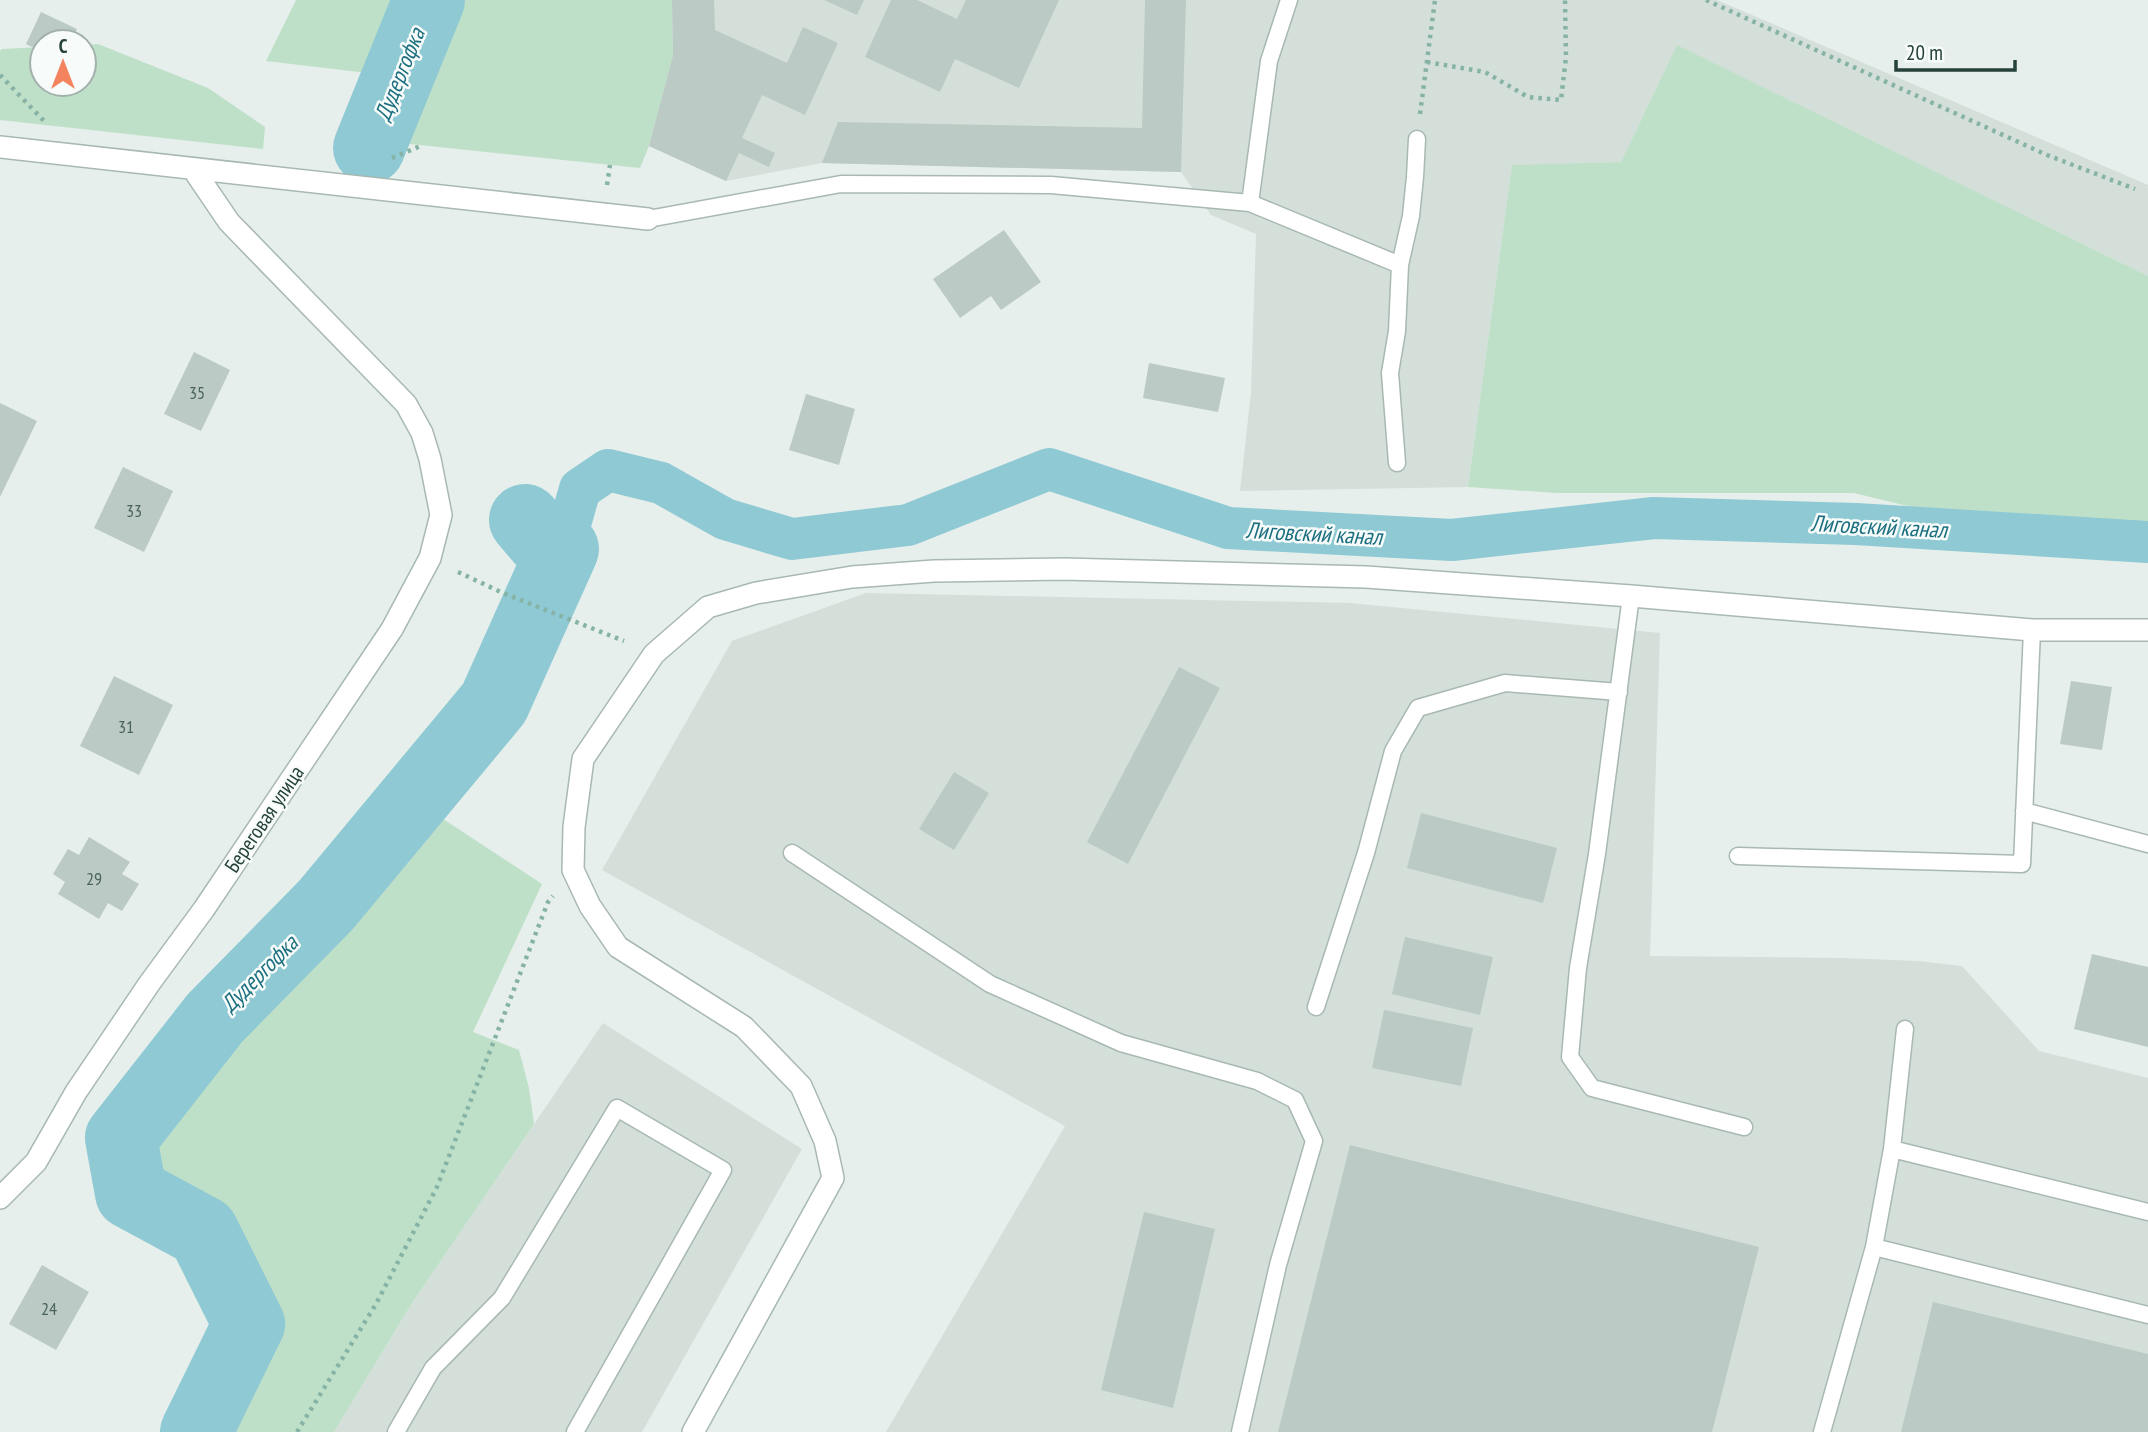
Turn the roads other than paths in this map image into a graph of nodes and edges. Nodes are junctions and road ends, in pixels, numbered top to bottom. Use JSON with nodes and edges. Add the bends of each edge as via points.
{"nodes":[{"id":1,"x":1289,"y":0,"type":"edge"},
{"id":2,"x":1417,"y":139,"type":"road end"},
{"id":3,"x":0,"y":147,"type":"edge"},
{"id":4,"x":193,"y":169,"type":"junction"},
{"id":5,"x":1250,"y":203,"type":"junction"},
{"id":6,"x":648,"y":219,"type":"joint"},
{"id":7,"x":1399,"y":265,"type":"junction"},
{"id":8,"x":1396,"y":463,"type":"dead end"},
{"id":9,"x":1631,"y":596,"type":"junction"},
{"id":10,"x":2032,"y":630,"type":"junction"},
{"id":11,"x":2148,"y":630,"type":"edge"},
{"id":12,"x":1619,"y":692,"type":"junction"},
{"id":13,"x":2024,"y":811,"type":"junction"},
{"id":14,"x":2148,"y":844,"type":"edge"},
{"id":15,"x":792,"y":853,"type":"dead end"},
{"id":16,"x":1738,"y":856,"type":"dead end"},
{"id":17,"x":1316,"y":1007,"type":"dead end"},
{"id":18,"x":1905,"y":1029,"type":"dead end"},
{"id":19,"x":1744,"y":1127,"type":"dead end"},
{"id":20,"x":1892,"y":1149,"type":"junction"},
{"id":21,"x":0,"y":1199,"type":"edge"},
{"id":22,"x":2148,"y":1212,"type":"edge"},
{"id":23,"x":1874,"y":1247,"type":"junction"},
{"id":24,"x":2148,"y":1315,"type":"edge"},
{"id":25,"x":396,"y":1432,"type":"edge"},
{"id":26,"x":575,"y":1432,"type":"edge"},
{"id":27,"x":693,"y":1432,"type":"edge"},
{"id":28,"x":1240,"y":1432,"type":"edge"},
{"id":29,"x":1822,"y":1432,"type":"edge"}],
"edges":[{"from":1,"to":5,"type":"lane","via":[[1269,61]]},
{"from":2,"to":7,"type":"lane","via":[[1410,216]]},
{"from":3,"to":4,"type":"street"},
{"from":4,"to":6,"type":"street"},
{"from":4,"to":21,"type":"street","name":"Береговая улица","via":[[229,222],[406,404],[422,433],[442,515],[430,558],[392,629],[76,1092],[36,1162]]},
{"from":5,"to":6,"type":"lane","via":[[1051,185],[841,184]]},
{"from":5,"to":7,"type":"lane"},
{"from":7,"to":8,"type":"lane","via":[[1390,373]]},
{"from":9,"to":10,"type":"street"},
{"from":9,"to":12,"type":"lane"},
{"from":9,"to":27,"type":"street","via":[[1366,577],[1065,569],[934,571],[852,578],[744,596],[708,607],[654,654],[583,759],[573,870],[618,947],[744,1027],[801,1086],[825,1141],[833,1178]]},
{"from":10,"to":11,"type":"street"},
{"from":10,"to":13,"type":"lane"},
{"from":12,"to":17,"type":"lane","via":[[1505,683],[1418,708],[1392,751],[1366,853]]},
{"from":12,"to":19,"type":"lane","via":[[1578,968],[1570,1057],[1592,1088]]},
{"from":13,"to":14,"type":"lane"},
{"from":13,"to":16,"type":"lane","via":[[2022,864]]},
{"from":15,"to":28,"type":"lane","via":[[990,984],[1121,1043],[1256,1081],[1295,1100],[1314,1141],[1278,1265]]},
{"from":18,"to":20,"type":"lane"},
{"from":20,"to":22,"type":"lane"},
{"from":20,"to":23,"type":"lane"},
{"from":23,"to":24,"type":"lane"},
{"from":23,"to":29,"type":"lane"},
{"from":25,"to":26,"type":"lane","via":[[433,1368],[502,1298],[617,1108],[723,1170]]}]}
